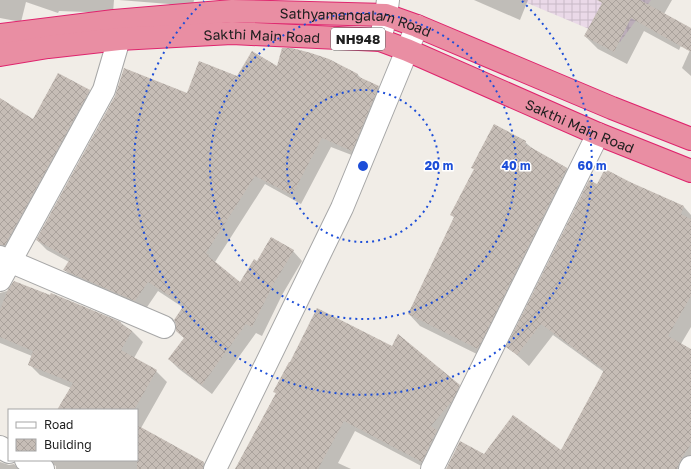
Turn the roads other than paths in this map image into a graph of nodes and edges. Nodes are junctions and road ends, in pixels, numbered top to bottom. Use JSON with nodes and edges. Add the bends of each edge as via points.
{"nodes":[{"id":1,"x":387,"y":8,"type":"edge"},
{"id":2,"x":417,"y":26,"type":"junction"},
{"id":3,"x":0,"y":35,"type":"edge"},
{"id":4,"x":119,"y":39,"type":"junction"},
{"id":5,"x":380,"y":40,"type":"junction"},
{"id":6,"x":407,"y":50,"type":"junction"},
{"id":7,"x":0,"y":55,"type":"edge"},
{"id":8,"x":598,"y":134,"type":"junction"},
{"id":9,"x":691,"y":139,"type":"edge"},
{"id":10,"x":691,"y":171,"type":"edge"},
{"id":11,"x":3,"y":266,"type":"edge"},
{"id":12,"x":164,"y":327,"type":"dead end"},
{"id":13,"x":28,"y":461,"type":"edge"},
{"id":14,"x":44,"y":469,"type":"edge"},
{"id":15,"x":215,"y":469,"type":"edge"},
{"id":16,"x":432,"y":469,"type":"edge"}],
"edges":[{"from":1,"to":2,"type":"highway","name":"Sathyamangalam Road","number":"NH948"},
{"from":1,"to":3,"type":"highway","name":"Sathyamangalam Road","number":"NH948","via":[[232,11],[114,21]]},
{"from":1,"to":5,"type":"street"},
{"from":2,"to":6,"type":"street"},
{"from":2,"to":9,"type":"highway","name":"Sathyamangalam Road","number":"NH948"},
{"from":4,"to":5,"type":"highway","name":"Sakthi Main Road","number":"NH948","via":[[232,33]]},
{"from":4,"to":7,"type":"highway","name":"Sakthi Main Road","number":"NH948"},
{"from":4,"to":11,"type":"street","via":[[104,90]]},
{"from":5,"to":6,"type":"highway","name":"Sakthi Main Road","number":"NH948"},
{"from":6,"to":8,"type":"highway","name":"Sakthi Main Road","number":"NH948"},
{"from":6,"to":15,"type":"street","via":[[342,208]]},
{"from":8,"to":10,"type":"highway","name":"Sakthi Main Road","number":"NH948"},
{"from":8,"to":16,"type":"street"},
{"from":11,"to":12,"type":"street"},
{"from":13,"to":14,"type":"street"}]}
